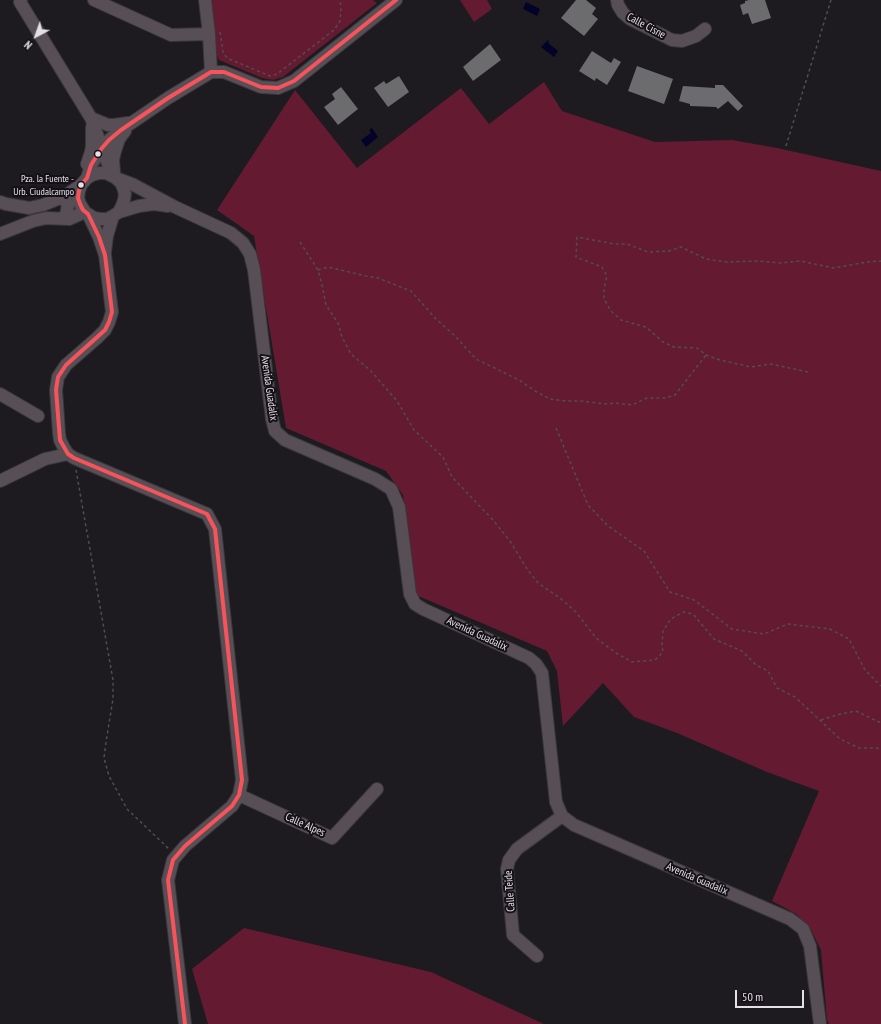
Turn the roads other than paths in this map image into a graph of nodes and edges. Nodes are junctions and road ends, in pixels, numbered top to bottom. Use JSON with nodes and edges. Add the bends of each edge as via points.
{"nodes":[{"id":1,"x":21,"y":0,"type":"edge"},
{"id":2,"x":94,"y":0,"type":"edge"},
{"id":3,"x":205,"y":0,"type":"edge"},
{"id":4,"x":396,"y":0,"type":"edge"},
{"id":5,"x":617,"y":0,"type":"edge"},
{"id":6,"x":705,"y":29,"type":"dead end"},
{"id":7,"x":214,"y":32,"type":"junction"},
{"id":8,"x":211,"y":72,"type":"junction"},
{"id":9,"x":91,"y":118,"type":"junction"},
{"id":10,"x":132,"y":122,"type":"junction"},
{"id":11,"x":102,"y":148,"type":"junction"},
{"id":12,"x":114,"y":176,"type":"junction"},
{"id":13,"x":84,"y":181,"type":"junction"},
{"id":14,"x":63,"y":197,"type":"junction"},
{"id":15,"x":0,"y":202,"type":"edge"},
{"id":16,"x":18,"y":206,"type":"junction"},
{"id":17,"x":175,"y":207,"type":"junction"},
{"id":18,"x":0,"y":210,"type":"edge"},
{"id":19,"x":85,"y":212,"type":"junction"},
{"id":20,"x":66,"y":214,"type":"junction"},
{"id":21,"x":116,"y":214,"type":"junction"},
{"id":22,"x":0,"y":231,"type":"edge"},
{"id":23,"x":0,"y":234,"type":"edge"},
{"id":24,"x":105,"y":255,"type":"junction"},
{"id":25,"x":0,"y":394,"type":"edge"},
{"id":26,"x":38,"y":416,"type":"dead end"},
{"id":27,"x":60,"y":440,"type":"junction"},
{"id":28,"x":71,"y":456,"type":"junction"},
{"id":29,"x":45,"y":459,"type":"junction"},
{"id":30,"x":0,"y":481,"type":"edge"},
{"id":31,"x":377,"y":789,"type":"dead end"},
{"id":32,"x":239,"y":795,"type":"junction"},
{"id":33,"x":562,"y":816,"type":"junction"},
{"id":34,"x":537,"y":956,"type":"dead end"},
{"id":35,"x":185,"y":1024,"type":"edge"},
{"id":36,"x":820,"y":1024,"type":"edge"}],
"edges":[{"from":1,"to":9,"type":"street"},
{"from":2,"to":7,"type":"street","via":[[171,35]]},
{"from":3,"to":7,"type":"street"},
{"from":4,"to":8,"type":"street","via":[[294,81],[278,88],[261,87],[224,72]]},
{"from":5,"to":6,"type":"street","name":"Calle Cisne","via":[[623,13],[630,19],[672,40],[682,41],[696,36]]},
{"from":7,"to":8,"type":"street"},
{"from":8,"to":10,"type":"street"},
{"from":9,"to":10,"type":"street","via":[[114,126]]},
{"from":9,"to":11,"type":"street"},
{"from":9,"to":13,"type":"street","via":[[92,146]]},
{"from":10,"to":11,"type":"street"},
{"from":10,"to":12,"type":"street","via":[[119,139],[114,151]]},
{"from":11,"to":12,"type":"street"},
{"from":11,"to":13,"type":"street"},
{"from":12,"to":13,"type":"street","via":[[99,173]]},
{"from":12,"to":17,"type":"street","name":"Avenida Guadalix"},
{"from":12,"to":21,"type":"street","via":[[121,183],[125,194],[122,206]]},
{"from":13,"to":14,"type":"street"},
{"from":13,"to":19,"type":"street","via":[[78,198]]},
{"from":14,"to":16,"type":"street","via":[[29,208]]},
{"from":14,"to":20,"type":"street","via":[[68,205]]},
{"from":15,"to":16,"type":"street"},
{"from":16,"to":18,"type":"street"},
{"from":17,"to":21,"type":"street","name":"Avenida Guadalix","via":[[154,204]]},
{"from":17,"to":33,"type":"street","name":"Avenida Guadalix","via":[[231,233],[243,242],[250,254],[275,431],[285,440],[375,479],[390,489],[399,507],[410,594],[415,604],[529,658],[542,673],[556,802]]},
{"from":19,"to":20,"type":"street"},
{"from":19,"to":21,"type":"street","via":[[100,219]]},
{"from":19,"to":23,"type":"street","via":[[69,219],[46,218],[33,221]]},
{"from":19,"to":24,"type":"street","via":[[99,237]]},
{"from":20,"to":22,"type":"street","via":[[31,216]]},
{"from":21,"to":24,"type":"street","via":[[107,236]]},
{"from":24,"to":27,"type":"street","via":[[112,312],[105,330],[66,365],[58,377],[56,390]]},
{"from":25,"to":26,"type":"street"},
{"from":27,"to":28,"type":"street"},
{"from":27,"to":29,"type":"street"},
{"from":28,"to":29,"type":"street"},
{"from":28,"to":32,"type":"street","via":[[207,514],[215,529],[242,780]]},
{"from":29,"to":30,"type":"street"},
{"from":31,"to":32,"type":"street","name":"Calle Alpes","via":[[332,838]]},
{"from":32,"to":35,"type":"street","via":[[232,806],[176,856],[168,880]]},
{"from":33,"to":34,"type":"street","name":"Calle Teide","via":[[517,849],[509,860],[507,869],[513,935]]},
{"from":33,"to":36,"type":"street","name":"Avenida Guadalix","via":[[574,825],[790,919],[803,929],[810,946]]}]}
